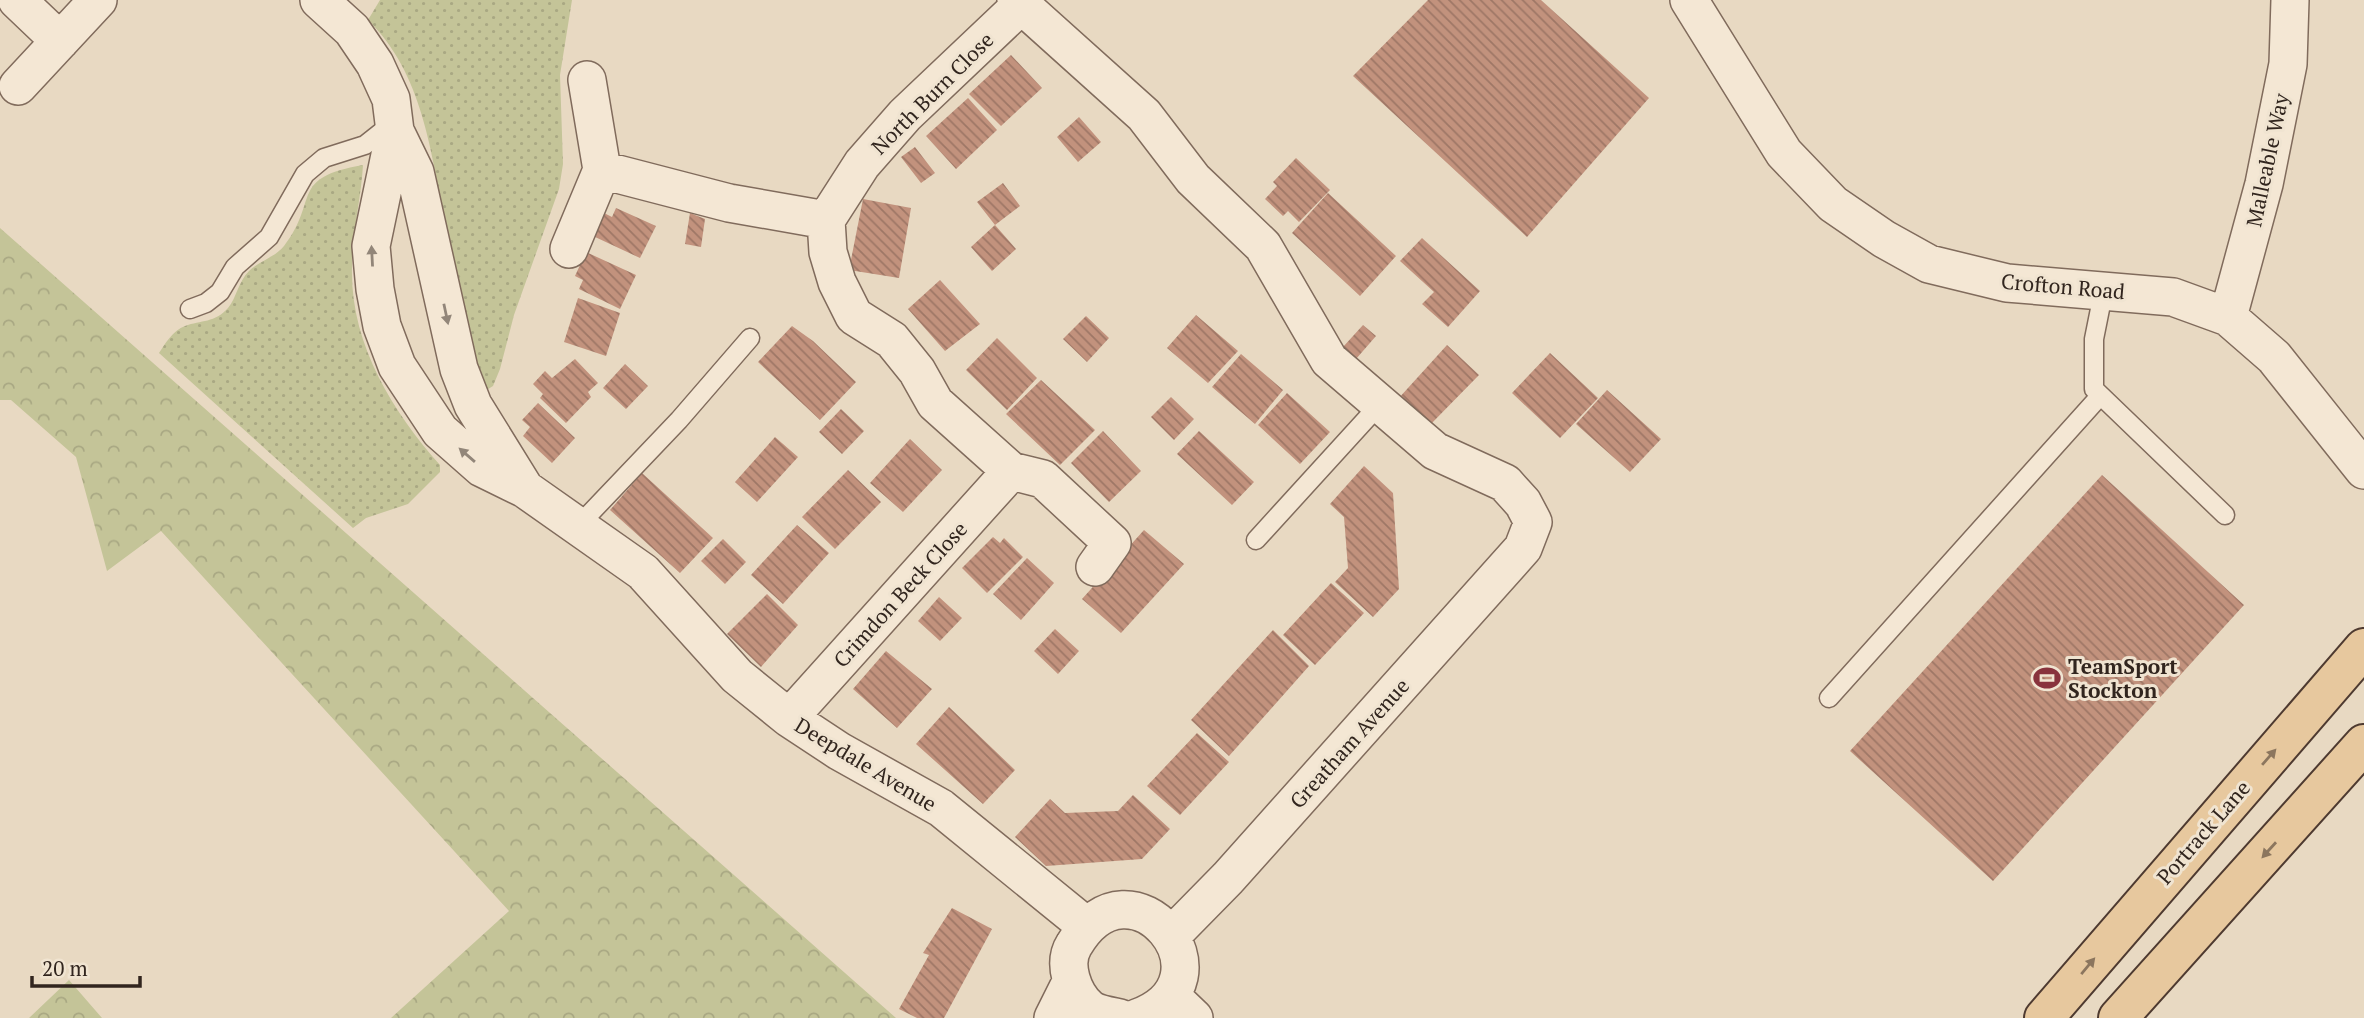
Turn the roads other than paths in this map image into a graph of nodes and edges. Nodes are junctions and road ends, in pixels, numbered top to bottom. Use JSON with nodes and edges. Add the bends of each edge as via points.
{"nodes":[{"id":1,"x":17,"y":0,"type":"edge"},
{"id":2,"x":99,"y":0,"type":"edge"},
{"id":3,"x":319,"y":0,"type":"edge"},
{"id":4,"x":1689,"y":0,"type":"edge"},
{"id":5,"x":2290,"y":0,"type":"edge"},
{"id":6,"x":1018,"y":3,"type":"edge"},
{"id":7,"x":60,"y":41,"type":"junction"},
{"id":8,"x":587,"y":80,"type":"dead end"},
{"id":9,"x":18,"y":86,"type":"dead end"},
{"id":10,"x":394,"y":126,"type":"junction"},
{"id":11,"x":602,"y":170,"type":"junction"},
{"id":12,"x":825,"y":220,"type":"junction"},
{"id":13,"x":569,"y":249,"type":"dead end"},
{"id":14,"x":2104,"y":289,"type":"junction"},
{"id":15,"x":190,"y":309,"type":"dead end"},
{"id":16,"x":2228,"y":317,"type":"junction"},
{"id":17,"x":750,"y":338,"type":"dead end"},
{"id":18,"x":2100,"y":396,"type":"junction"},
{"id":19,"x":1380,"y":404,"type":"junction"},
{"id":20,"x":2364,"y":470,"type":"edge"},
{"id":21,"x":1011,"y":471,"type":"junction"},
{"id":22,"x":525,"y":489,"type":"junction"},
{"id":23,"x":2225,"y":515,"type":"dead end"},
{"id":24,"x":578,"y":526,"type":"junction"},
{"id":25,"x":1256,"y":540,"type":"dead end"},
{"id":26,"x":1095,"y":567,"type":"dead end"},
{"id":27,"x":2364,"y":648,"type":"edge"},
{"id":28,"x":1829,"y":698,"type":"dead end"},
{"id":29,"x":789,"y":718,"type":"junction"},
{"id":30,"x":2364,"y":744,"type":"edge"},
{"id":31,"x":1086,"y":925,"type":"junction"},
{"id":32,"x":1172,"y":934,"type":"junction"},
{"id":33,"x":1071,"y":982,"type":"junction"},
{"id":34,"x":1183,"y":1007,"type":"edge"},
{"id":35,"x":1053,"y":1018,"type":"edge"},
{"id":36,"x":1120,"y":1018,"type":"edge"},
{"id":37,"x":1137,"y":1018,"type":"edge"},
{"id":38,"x":2044,"y":1018,"type":"edge"},
{"id":39,"x":2118,"y":1018,"type":"edge"}],
"edges":[{"from":1,"to":7,"type":"street"},
{"from":2,"to":7,"type":"street"},
{"from":3,"to":10,"type":"street","via":[[352,30],[375,64],[391,99]]},
{"from":4,"to":14,"type":"street","name":"Crofton Road","via":[[1784,153],[1843,211],[1929,264],[2007,283]]},
{"from":5,"to":16,"type":"street","name":"Malleable Way","via":[[2288,64],[2264,184]]},
{"from":6,"to":12,"type":"street","name":"North Burn Close","via":[[905,115],[862,164]]},
{"from":6,"to":19,"type":"street","via":[[1144,115],[1193,179],[1263,246],[1329,360]]},
{"from":7,"to":9,"type":"street"},
{"from":8,"to":11,"type":"street"},
{"from":10,"to":15,"type":"lane","via":[[365,145],[324,158],[305,174],[270,237],[235,267],[220,292]]},
{"from":10,"to":22,"type":"street","one_way":true,"via":[[415,172],[458,369],[473,405]]},
{"from":22,"to":10,"type":"street","one_way":true,"via":[[482,468],[440,431],[397,366],[382,326],[371,246]]},
{"from":11,"to":12,"type":"street","via":[[729,203]]},
{"from":11,"to":13,"type":"street"},
{"from":12,"to":21,"type":"street","via":[[837,282],[854,316],[892,340],[935,403]]},
{"from":14,"to":16,"type":"street","name":"Crofton Road","via":[[2173,297]]},
{"from":14,"to":18,"type":"lane","via":[[2094,339],[2094,389]]},
{"from":16,"to":20,"type":"street","name":"Crofton Road","via":[[2274,357]]},
{"from":17,"to":24,"type":"lane"},
{"from":18,"to":23,"type":"lane"},
{"from":18,"to":28,"type":"lane"},
{"from":19,"to":25,"type":"lane"},
{"from":19,"to":32,"type":"street","name":"Greatham Avenue","via":[[1435,451],[1504,483],[1524,503],[1533,522],[1523,548],[1228,878]]},
{"from":21,"to":26,"type":"street","via":[[1043,479],[1112,543]]},
{"from":21,"to":29,"type":"street","name":"Crimdon Beck Close"},
{"from":22,"to":24,"type":"street","name":"Deepdale Avenue"},
{"from":24,"to":29,"type":"street","name":"Deepdale Avenue","via":[[643,572],[737,677]]},
{"from":38,"to":27,"type":"main road","name":"Portrack Lane","one_way":true},
{"from":29,"to":31,"type":"street","name":"Deepdale Avenue","via":[[941,808]]},
{"from":30,"to":39,"type":"main road","one_way":true},
{"from":31,"to":32,"type":"street","via":[[1121,909],[1152,916]]},
{"from":31,"to":33,"type":"street","via":[[1070,951]]},
{"from":32,"to":34,"type":"street","via":[[1181,967]]},
{"from":33,"to":35,"type":"street"},
{"from":33,"to":36,"type":"street","via":[[1090,1009]]},
{"from":34,"to":37,"type":"street"}]}
